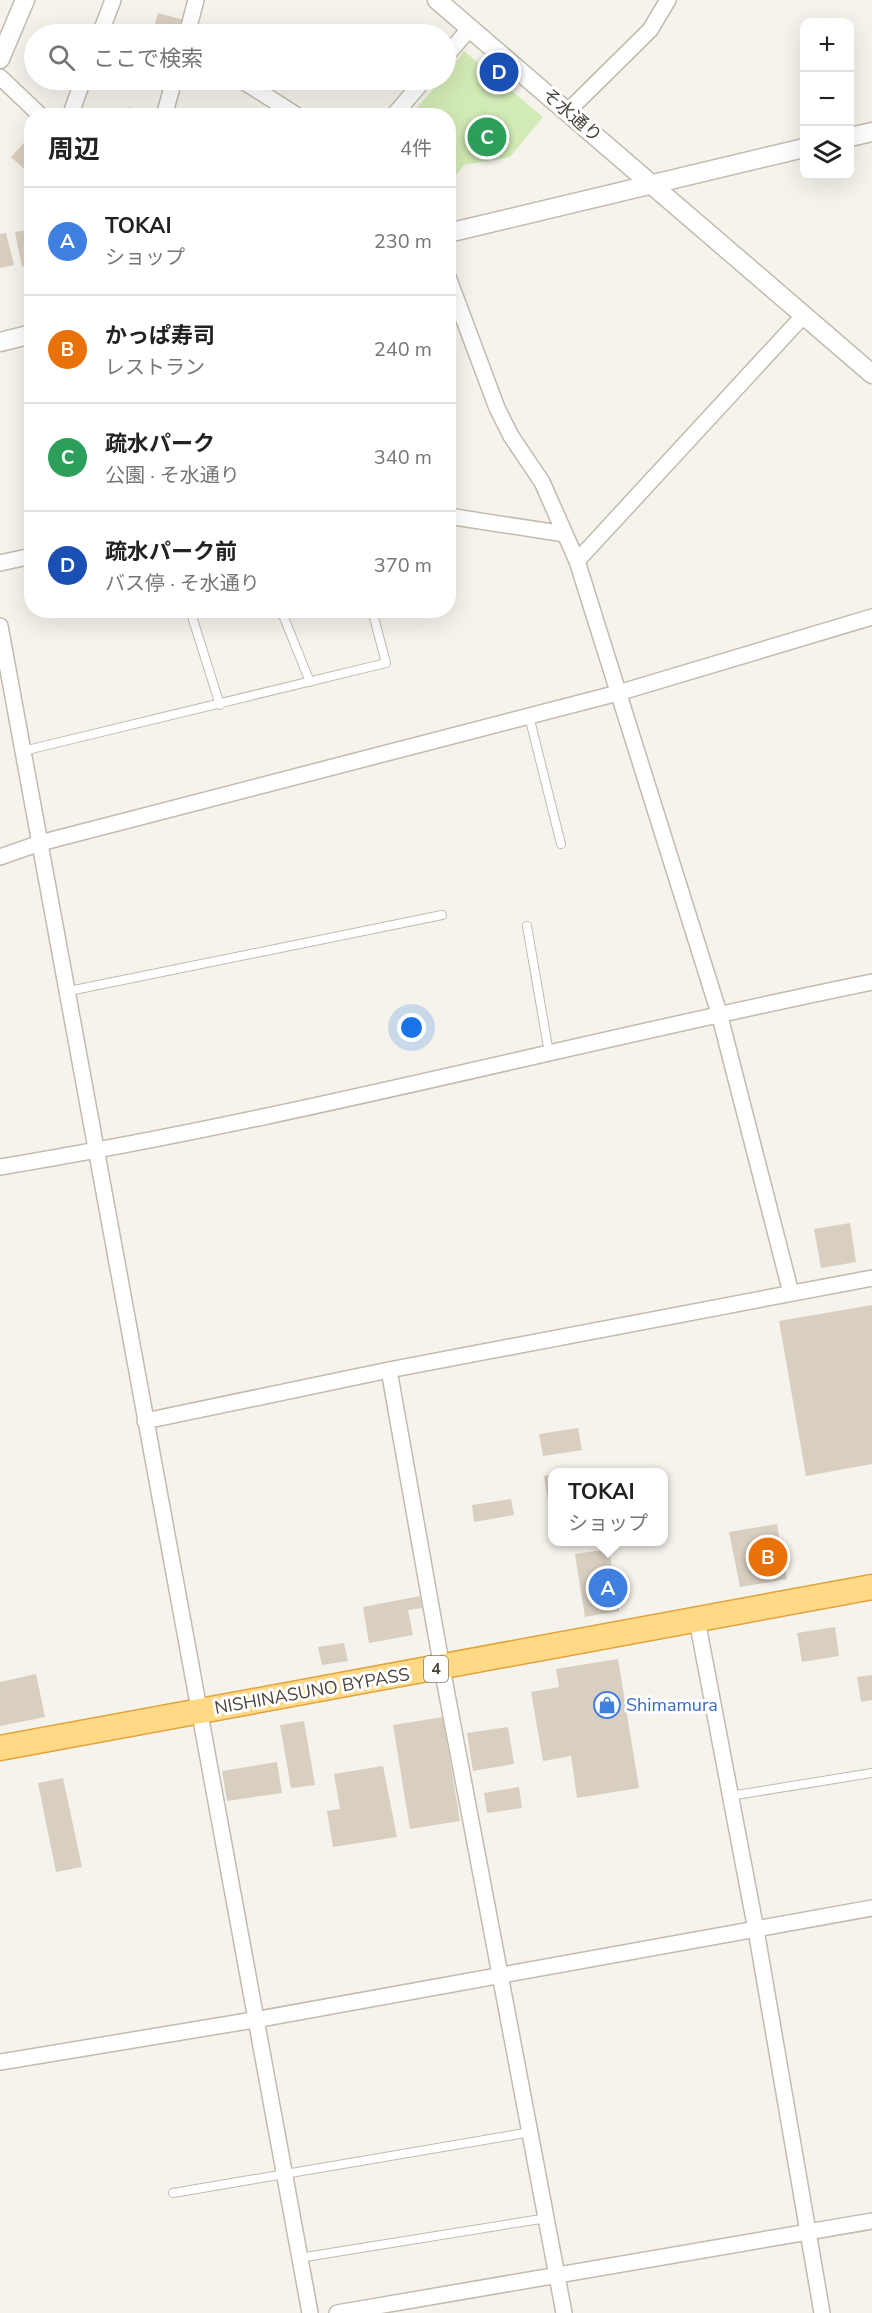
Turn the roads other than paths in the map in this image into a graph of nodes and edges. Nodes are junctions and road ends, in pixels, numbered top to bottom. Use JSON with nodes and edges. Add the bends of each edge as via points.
{"nodes":[{"id":1,"x":25,"y":0,"type":"edge"},
{"id":2,"x":113,"y":0,"type":"edge"},
{"id":3,"x":437,"y":0,"type":"edge"},
{"id":4,"x":668,"y":0,"type":"edge"},
{"id":5,"x":194,"y":1,"type":"edge"},
{"id":6,"x":104,"y":24,"type":"edge"},
{"id":7,"x":189,"y":24,"type":"edge"},
{"id":8,"x":470,"y":28,"type":"junction"},
{"id":9,"x":456,"y":44,"type":"edge"},
{"id":10,"x":0,"y":59,"type":"edge"},
{"id":11,"x":0,"y":77,"type":"edge"},
{"id":12,"x":79,"y":90,"type":"edge"},
{"id":13,"x":171,"y":90,"type":"edge"},
{"id":14,"x":257,"y":90,"type":"edge"},
{"id":15,"x":415,"y":90,"type":"edge"},
{"id":16,"x":33,"y":108,"type":"edge"},
{"id":17,"x":73,"y":108,"type":"edge"},
{"id":18,"x":166,"y":108,"type":"edge"},
{"id":19,"x":285,"y":108,"type":"edge"},
{"id":20,"x":400,"y":108,"type":"edge"},
{"id":21,"x":568,"y":111,"type":"junction"},
{"id":22,"x":872,"y":132,"type":"edge"},
{"id":23,"x":854,"y":136,"type":"edge"},
{"id":24,"x":800,"y":149,"type":"edge"},
{"id":25,"x":651,"y":183,"type":"junction"},
{"id":26,"x":456,"y":230,"type":"edge"},
{"id":27,"x":456,"y":298,"type":"edge"},
{"id":28,"x":804,"y":315,"type":"junction"},
{"id":29,"x":24,"y":336,"type":"edge"},
{"id":30,"x":0,"y":342,"type":"edge"},
{"id":31,"x":872,"y":374,"type":"edge"},
{"id":32,"x":456,"y":517,"type":"edge"},
{"id":33,"x":565,"y":534,"type":"junction"},
{"id":34,"x":24,"y":558,"type":"edge"},
{"id":35,"x":577,"y":561,"type":"junction"},
{"id":36,"x":0,"y":563,"type":"edge"},
{"id":37,"x":872,"y":617,"type":"edge"},
{"id":38,"x":193,"y":618,"type":"edge"},
{"id":39,"x":284,"y":618,"type":"edge"},
{"id":40,"x":374,"y":618,"type":"edge"},
{"id":41,"x":0,"y":626,"type":"edge"},
{"id":42,"x":310,"y":682,"type":"junction"},
{"id":43,"x":618,"y":693,"type":"junction"},
{"id":44,"x":220,"y":705,"type":"junction"},
{"id":45,"x":529,"y":716,"type":"junction"},
{"id":46,"x":23,"y":751,"type":"junction"},
{"id":47,"x":40,"y":843,"type":"junction"},
{"id":48,"x":561,"y":844,"type":"dead end"},
{"id":49,"x":0,"y":857,"type":"edge"},
{"id":50,"x":442,"y":915,"type":"dead end"},
{"id":51,"x":527,"y":926,"type":"dead end"},
{"id":52,"x":872,"y":982,"type":"edge"},
{"id":53,"x":69,"y":991,"type":"junction"},
{"id":54,"x":719,"y":1013,"type":"junction"},
{"id":55,"x":549,"y":1053,"type":"junction"},
{"id":56,"x":96,"y":1151,"type":"junction"},
{"id":57,"x":0,"y":1167,"type":"edge"},
{"id":58,"x":872,"y":1278,"type":"edge"},
{"id":59,"x":791,"y":1293,"type":"junction"},
{"id":60,"x":389,"y":1370,"type":"junction"},
{"id":61,"x":145,"y":1421,"type":"junction"},
{"id":62,"x":872,"y":1587,"type":"edge"},
{"id":63,"x":697,"y":1620,"type":"junction"},
{"id":64,"x":442,"y":1668,"type":"junction"},
{"id":65,"x":197,"y":1712,"type":"junction"},
{"id":66,"x":0,"y":1748,"type":"edge"},
{"id":67,"x":872,"y":1773,"type":"edge"},
{"id":68,"x":730,"y":1796,"type":"junction"},
{"id":69,"x":872,"y":1908,"type":"edge"},
{"id":70,"x":756,"y":1930,"type":"junction"},
{"id":71,"x":502,"y":1974,"type":"junction"},
{"id":72,"x":254,"y":2020,"type":"junction"},
{"id":73,"x":0,"y":2062,"type":"edge"},
{"id":74,"x":531,"y":2132,"type":"junction"},
{"id":75,"x":284,"y":2176,"type":"junction"},
{"id":76,"x":173,"y":2193,"type":"dead end"},
{"id":77,"x":547,"y":2218,"type":"junction"},
{"id":78,"x":872,"y":2221,"type":"edge"},
{"id":79,"x":807,"y":2233,"type":"junction"},
{"id":80,"x":300,"y":2258,"type":"junction"},
{"id":81,"x":557,"y":2276,"type":"junction"},
{"id":82,"x":310,"y":2313,"type":"edge"},
{"id":83,"x":337,"y":2313,"type":"edge"},
{"id":84,"x":564,"y":2313,"type":"edge"},
{"id":85,"x":822,"y":2313,"type":"edge"}],
"edges":[{"from":1,"to":10,"type":"street"},
{"from":2,"to":6,"type":"street"},
{"from":3,"to":8,"type":"street","name":"そ水通り"},
{"from":4,"to":21,"type":"street","via":[[650,30]]},
{"from":5,"to":7,"type":"street"},
{"from":8,"to":9,"type":"street"},
{"from":8,"to":21,"type":"street","name":"そ水通り"},
{"from":11,"to":16,"type":"street"},
{"from":12,"to":17,"type":"street"},
{"from":13,"to":18,"type":"street"},
{"from":14,"to":19,"type":"street"},
{"from":15,"to":20,"type":"street"},
{"from":21,"to":25,"type":"street","name":"そ水通り"},
{"from":22,"to":23,"type":"street"},
{"from":24,"to":25,"type":"street"},
{"from":25,"to":26,"type":"street"},
{"from":25,"to":28,"type":"street","name":"そ水通り"},
{"from":27,"to":33,"type":"street","via":[[497,408],[542,482]]},
{"from":28,"to":31,"type":"street","name":"そ水通り"},
{"from":28,"to":35,"type":"street"},
{"from":29,"to":30,"type":"street"},
{"from":32,"to":33,"type":"street"},
{"from":33,"to":35,"type":"street"},
{"from":34,"to":36,"type":"street"},
{"from":35,"to":43,"type":"street"},
{"from":37,"to":43,"type":"street"},
{"from":38,"to":44,"type":"lane"},
{"from":39,"to":42,"type":"lane"},
{"from":40,"to":42,"type":"lane","via":[[386,663]]},
{"from":41,"to":46,"type":"street"},
{"from":42,"to":44,"type":"lane"},
{"from":43,"to":45,"type":"street"},
{"from":43,"to":54,"type":"street"},
{"from":44,"to":46,"type":"lane"},
{"from":45,"to":47,"type":"street"},
{"from":45,"to":48,"type":"lane"},
{"from":46,"to":47,"type":"street"},
{"from":47,"to":49,"type":"street"},
{"from":47,"to":53,"type":"street"},
{"from":50,"to":53,"type":"lane"},
{"from":51,"to":55,"type":"lane"},
{"from":52,"to":54,"type":"street"},
{"from":53,"to":56,"type":"street"},
{"from":54,"to":55,"type":"street"},
{"from":54,"to":59,"type":"street"},
{"from":55,"to":56,"type":"street"},
{"from":56,"to":57,"type":"street"},
{"from":56,"to":61,"type":"street"},
{"from":58,"to":59,"type":"street"},
{"from":59,"to":60,"type":"street"},
{"from":60,"to":61,"type":"street"},
{"from":60,"to":64,"type":"street"},
{"from":61,"to":65,"type":"street"},
{"from":62,"to":63,"type":"highway","name":"NISHINASUNO BYPASS","number":"4"},
{"from":63,"to":64,"type":"highway","name":"NISHINASUNO BYPASS","number":"4"},
{"from":63,"to":68,"type":"street"},
{"from":64,"to":65,"type":"highway","name":"NISHINASUNO BYPASS","number":"4"},
{"from":64,"to":71,"type":"street"},
{"from":65,"to":66,"type":"highway","name":"NISHINASUNO BYPASS","number":"4"},
{"from":65,"to":72,"type":"street"},
{"from":67,"to":68,"type":"lane"},
{"from":68,"to":70,"type":"street"},
{"from":69,"to":70,"type":"street"},
{"from":70,"to":71,"type":"street"},
{"from":70,"to":79,"type":"street"},
{"from":71,"to":72,"type":"street"},
{"from":71,"to":74,"type":"street"},
{"from":72,"to":73,"type":"street"},
{"from":72,"to":75,"type":"street"},
{"from":74,"to":75,"type":"lane"},
{"from":74,"to":77,"type":"street"},
{"from":75,"to":76,"type":"lane"},
{"from":75,"to":80,"type":"street"},
{"from":77,"to":80,"type":"lane"},
{"from":77,"to":81,"type":"street"},
{"from":78,"to":79,"type":"street"},
{"from":79,"to":81,"type":"street"},
{"from":79,"to":85,"type":"street"},
{"from":80,"to":82,"type":"street"},
{"from":81,"to":83,"type":"street"},
{"from":81,"to":84,"type":"street"}]}
